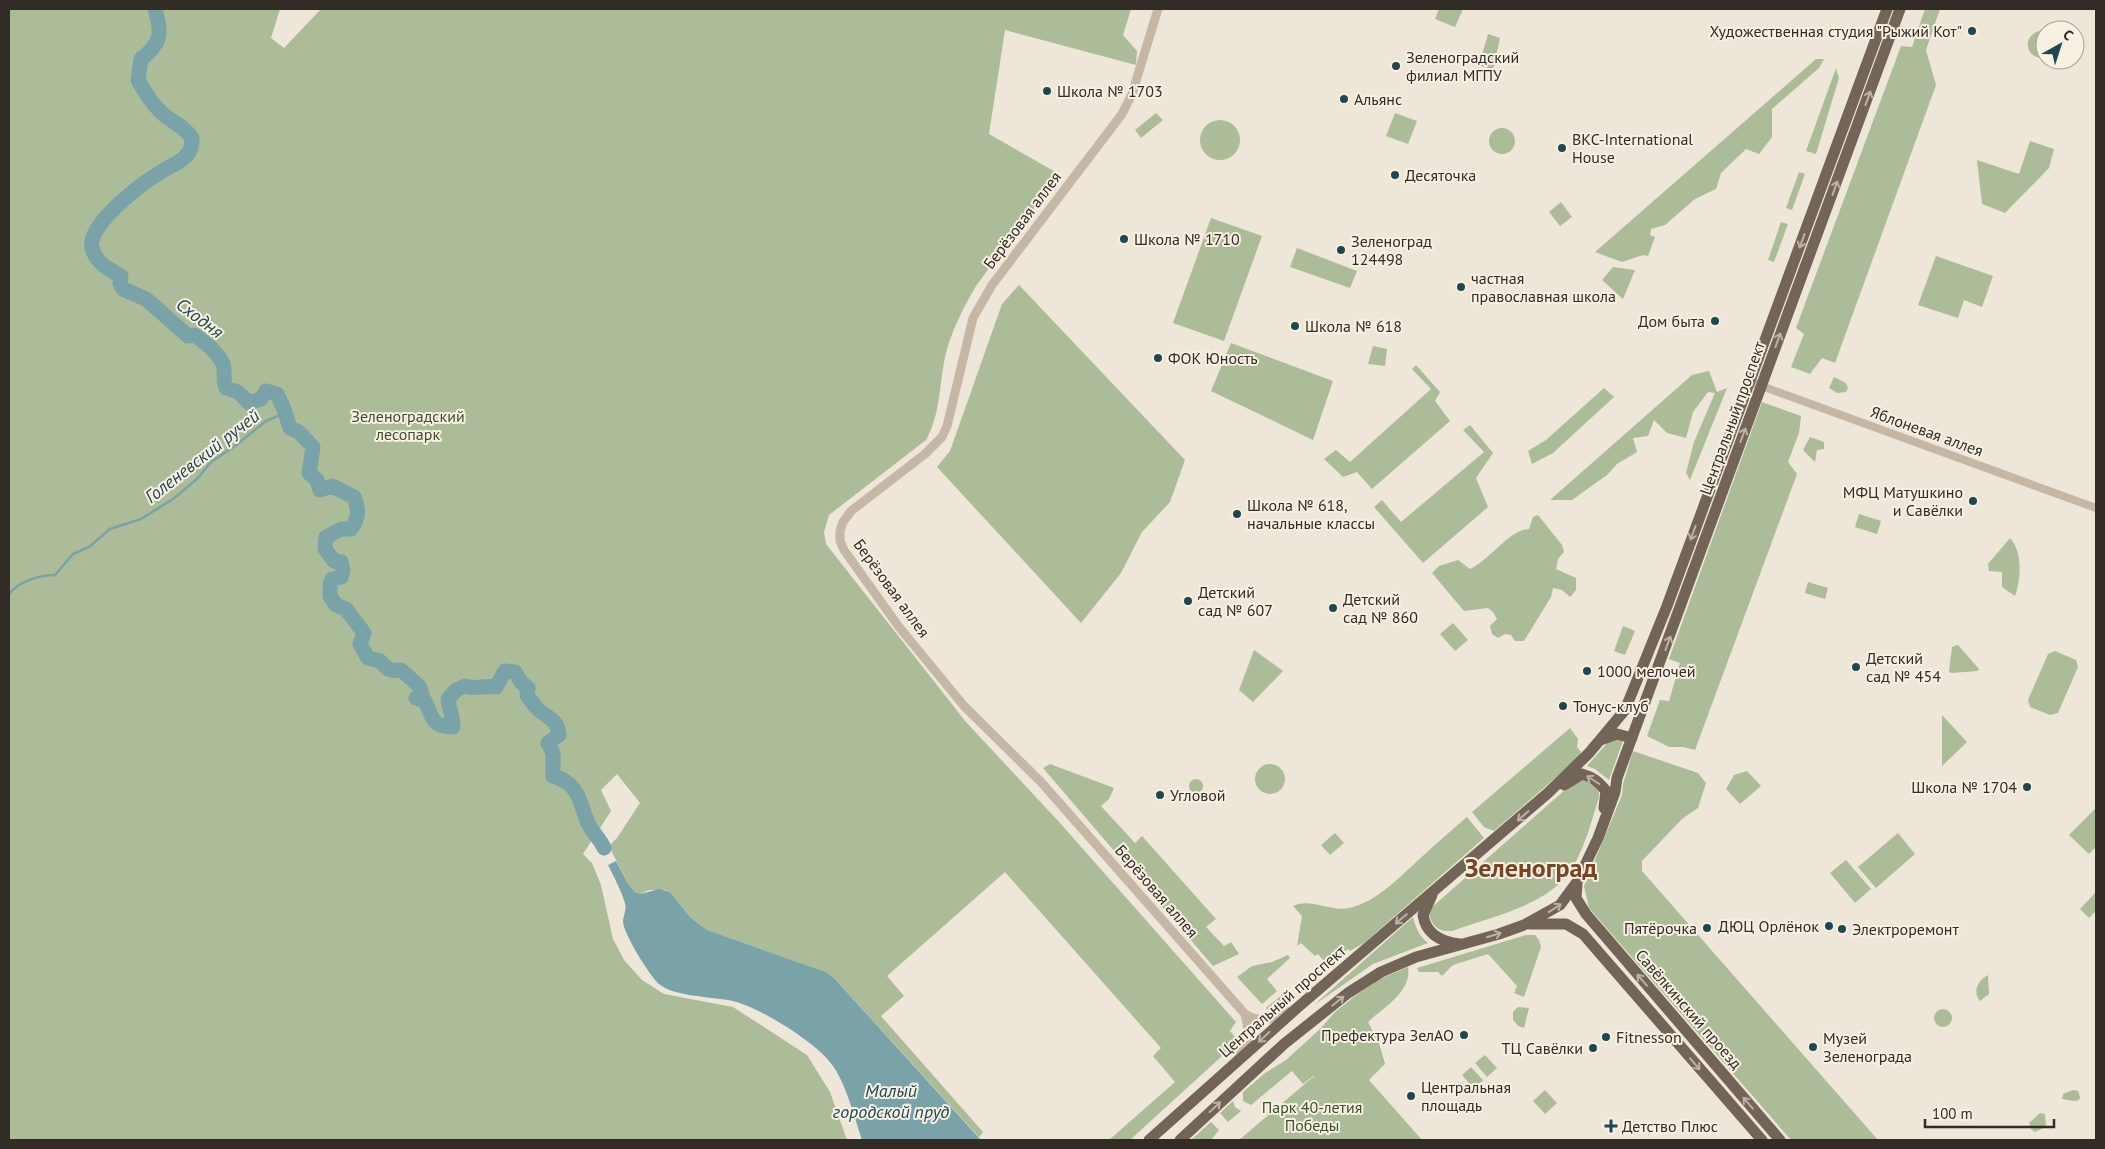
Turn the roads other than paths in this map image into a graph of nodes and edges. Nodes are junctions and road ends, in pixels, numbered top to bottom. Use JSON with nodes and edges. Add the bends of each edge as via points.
{"nodes":[{"id":1,"x":1158,"y":9,"type":"edge"},
{"id":2,"x":1886,"y":9,"type":"edge"},
{"id":3,"x":1900,"y":9,"type":"edge"},
{"id":4,"x":1793,"y":266,"type":"junction"},
{"id":5,"x":1804,"y":271,"type":"junction"},
{"id":6,"x":1748,"y":381,"type":"junction"},
{"id":7,"x":1762,"y":386,"type":"junction"},
{"id":8,"x":1719,"y":462,"type":"junction"},
{"id":9,"x":1731,"y":466,"type":"junction"},
{"id":10,"x":2096,"y":508,"type":"edge"},
{"id":11,"x":1632,"y":738,"type":"junction"},
{"id":12,"x":1600,"y":741,"type":"junction"},
{"id":13,"x":1548,"y":793,"type":"junction"},
{"id":14,"x":1598,"y":838,"type":"junction"},
{"id":15,"x":1577,"y":882,"type":"junction"},
{"id":16,"x":1438,"y":888,"type":"junction"},
{"id":17,"x":1524,"y":925,"type":"junction"},
{"id":18,"x":1464,"y":944,"type":"junction"},
{"id":19,"x":1297,"y":1008,"type":"junction"},
{"id":20,"x":1245,"y":1014,"type":"junction"},
{"id":21,"x":1232,"y":1066,"type":"junction"},
{"id":22,"x":1148,"y":1140,"type":"edge"},
{"id":23,"x":1180,"y":1140,"type":"edge"},
{"id":24,"x":1762,"y":1140,"type":"edge"},
{"id":25,"x":1780,"y":1140,"type":"edge"}],
"edges":[{"from":1,"to":20,"type":"street","name":"Берёзовая аллея","via":[[1132,94],[1122,114],[977,309],[942,437],[851,511],[843,522],[840,541],[899,627],[950,691],[1041,782]]},
{"from":2,"to":4,"type":"main road","name":"Центральный проспект","one_way":true},
{"from":5,"to":3,"type":"main road","name":"Центральный проспект","one_way":true},
{"from":4,"to":5,"type":"main road","via":[[1791,273],[1795,278]]},
{"from":4,"to":6,"type":"main road","name":"Центральный проспект"},
{"from":7,"to":5,"type":"main road","name":"Центральный проспект","one_way":true},
{"from":6,"to":7,"type":"street","name":"Яблоневая аллея"},
{"from":6,"to":8,"type":"main road","name":"Центральный проспект"},
{"from":9,"to":7,"type":"main road","name":"Центральный проспект","one_way":true},
{"from":7,"to":10,"type":"street","name":"Яблоневая аллея"},
{"from":8,"to":9,"type":"main road","via":[[1724,457],[1729,458]]},
{"from":8,"to":12,"type":"main road","name":"Центральный проспект","one_way":true,"via":[[1630,700]]},
{"from":11,"to":9,"type":"main road","name":"Центральный проспект","one_way":true},
{"from":11,"to":12,"type":"main road","via":[[1617,734]]},
{"from":11,"to":14,"type":"main road","name":"Центральный проспект"},
{"from":12,"to":13,"type":"main road","name":"Центральный проспект"},
{"from":14,"to":13,"type":"main road","name":"Центральный проспект","one_way":true,"via":[[1598,826],[1606,803],[1606,791],[1599,782],[1582,774]]},
{"from":13,"to":16,"type":"main road","name":"Центральный проспект","one_way":true},
{"from":14,"to":15,"type":"main road","name":"Центральный проспект"},
{"from":17,"to":15,"type":"main road","name":"Центральный проспект","one_way":true,"via":[[1560,905]]},
{"from":25,"to":15,"type":"main road","name":"Савёлкинский проезд","one_way":true,"via":[[1586,914],[1576,898]]},
{"from":16,"to":18,"type":"main road","name":"Центральный проспект","via":[[1423,915],[1427,930],[1441,940]]},
{"from":16,"to":19,"type":"main road","name":"Центральный проспект","one_way":true},
{"from":18,"to":17,"type":"main road","name":"Центральный проспект","one_way":true},
{"from":17,"to":24,"type":"main road","name":"Савёлкинский проезд","one_way":true,"via":[[1566,924],[1583,934]]},
{"from":23,"to":18,"type":"main road","name":"Центральный проспект","one_way":true,"via":[[1284,1044],[1348,993],[1381,972],[1416,957]]},
{"from":19,"to":20,"type":"street","via":[[1267,1020]]},
{"from":19,"to":21,"type":"main road","name":"Центральный проспект","one_way":true},
{"from":20,"to":21,"type":"street","via":[[1248,1039]]},
{"from":21,"to":22,"type":"main road","name":"Центральный проспект"}]}
